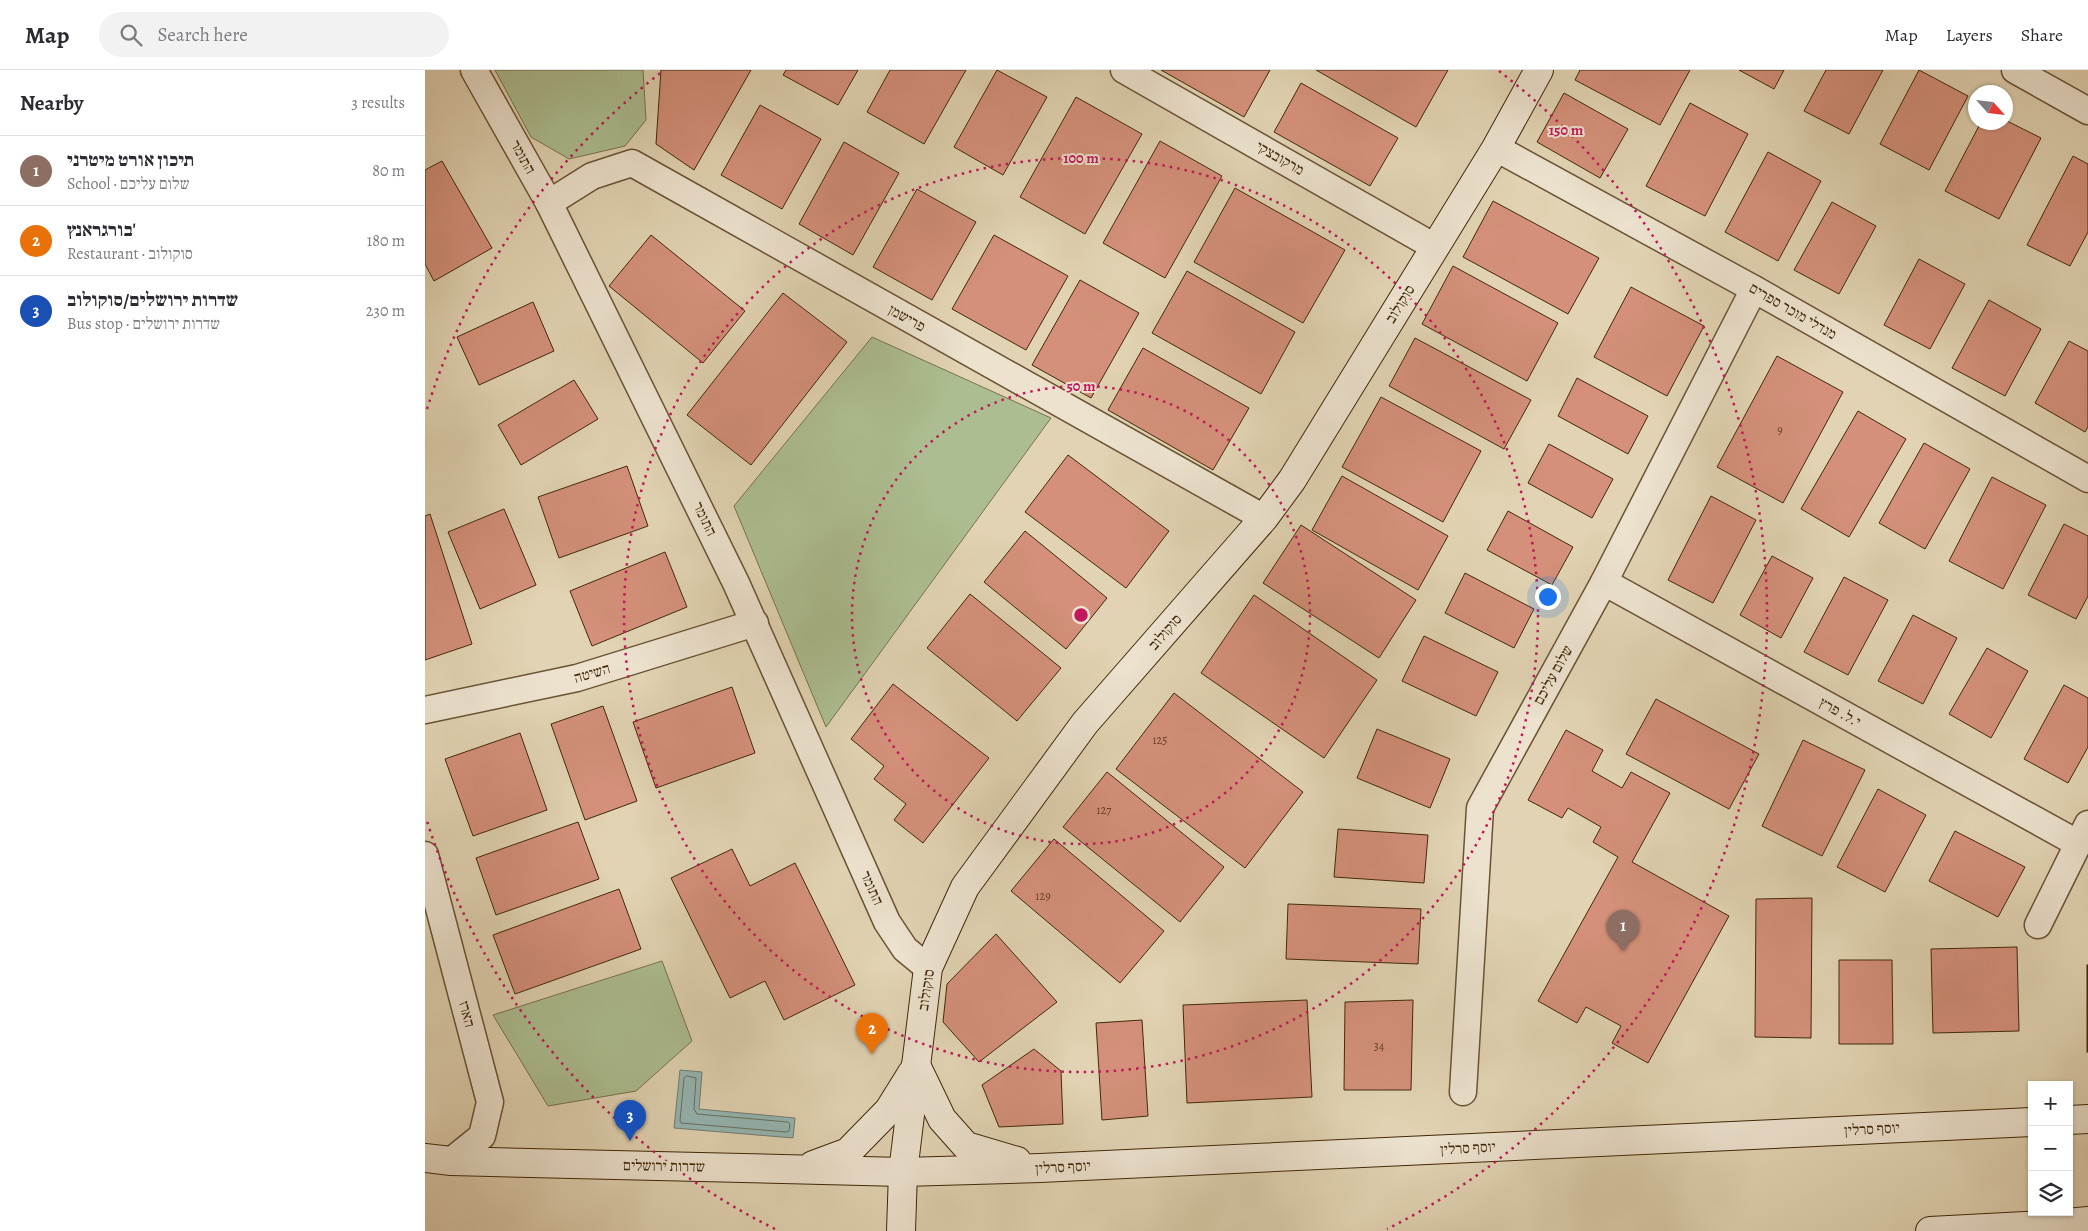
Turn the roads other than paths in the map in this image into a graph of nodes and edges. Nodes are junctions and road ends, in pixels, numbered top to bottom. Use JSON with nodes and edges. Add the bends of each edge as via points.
{"nodes":[{"id":1,"x":474,"y":70,"type":"edge"},
{"id":2,"x":1124,"y":70,"type":"edge"},
{"id":3,"x":1539,"y":70,"type":"edge"},
{"id":4,"x":2015,"y":70,"type":"edge"},
{"id":5,"x":2088,"y":111,"type":"edge"},
{"id":6,"x":1496,"y":148,"type":"junction"},
{"id":7,"x":549,"y":203,"type":"junction"},
{"id":8,"x":1435,"y":246,"type":"junction"},
{"id":9,"x":1754,"y":289,"type":"junction"},
{"id":10,"x":2088,"y":479,"type":"edge"},
{"id":11,"x":1264,"y":518,"type":"junction"},
{"id":12,"x":1604,"y":582,"type":"junction"},
{"id":13,"x":755,"y":623,"type":"junction"},
{"id":14,"x":425,"y":710,"type":"edge"},
{"id":15,"x":2083,"y":833,"type":"edge"},
{"id":16,"x":425,"y":854,"type":"edge"},
{"id":17,"x":2038,"y":925,"type":"dead end"},
{"id":18,"x":928,"y":968,"type":"junction"},
{"id":19,"x":916,"y":1065,"type":"junction"},
{"id":20,"x":1463,"y":1092,"type":"dead end"},
{"id":21,"x":2088,"y":1119,"type":"edge"},
{"id":22,"x":2073,"y":1120,"type":"edge"},
{"id":23,"x":2028,"y":1122,"type":"edge"},
{"id":24,"x":438,"y":1159,"type":"edge"},
{"id":25,"x":1040,"y":1168,"type":"junction"},
{"id":26,"x":801,"y":1170,"type":"junction"},
{"id":27,"x":903,"y":1172,"type":"junction"},
{"id":28,"x":2088,"y":1221,"type":"edge"},
{"id":29,"x":901,"y":1231,"type":"edge"},
{"id":30,"x":1930,"y":1231,"type":"edge"}],
"edges":[{"from":1,"to":7,"type":"street","name":"התומר"},
{"from":2,"to":8,"type":"street","name":"מרקובצקי"},
{"from":3,"to":6,"type":"main road","name":"סוקולוב"},
{"from":4,"to":5,"type":"street"},
{"from":6,"to":8,"type":"main road","name":"סוקולוב"},
{"from":6,"to":9,"type":"street","name":"מנדלי מוכר ספרים"},
{"from":7,"to":11,"type":"street","name":"פרישמן","via":[[592,176],[632,163]]},
{"from":7,"to":13,"type":"street","name":"התומר"},
{"from":8,"to":11,"type":"main road","name":"סוקולוב","via":[[1292,480]]},
{"from":9,"to":10,"type":"street","name":"מנדלי מוכר ספרים"},
{"from":9,"to":12,"type":"street","name":"שלום עליכם"},
{"from":11,"to":18,"type":"main road","name":"סוקולוב","via":[[1085,723],[965,887]]},
{"from":12,"to":15,"type":"street","name":"י.ל. פרץ"},
{"from":12,"to":20,"type":"street","name":"שלום עליכם","via":[[1480,808]]},
{"from":13,"to":14,"type":"street","name":"השיטה","via":[[577,678]]},
{"from":13,"to":18,"type":"street","name":"התומר","via":[[887,922],[905,949]]},
{"from":15,"to":17,"type":"street"},
{"from":16,"to":24,"type":"street","name":"הארז","via":[[491,1102],[482,1136]]},
{"from":18,"to":19,"type":"main road","name":"סוקולוב"},
{"from":19,"to":25,"type":"main road","via":[[942,1119],[966,1146]]},
{"from":19,"to":26,"type":"main road","via":[[889,1110],[848,1152]]},
{"from":19,"to":27,"type":"main road","name":"סוקולוב"},
{"from":21,"to":22,"type":"main road"},
{"from":23,"to":25,"type":"main road","name":"יוסף סרלין"},
{"from":24,"to":26,"type":"main road","name":"שדרות ירושלים"},
{"from":25,"to":27,"type":"main road","name":"יוסף סרלין"},
{"from":26,"to":27,"type":"main road","name":"שדרות ירושלים"},
{"from":27,"to":29,"type":"main road","name":"סוקולוב"},
{"from":28,"to":30,"type":"main road"}]}
